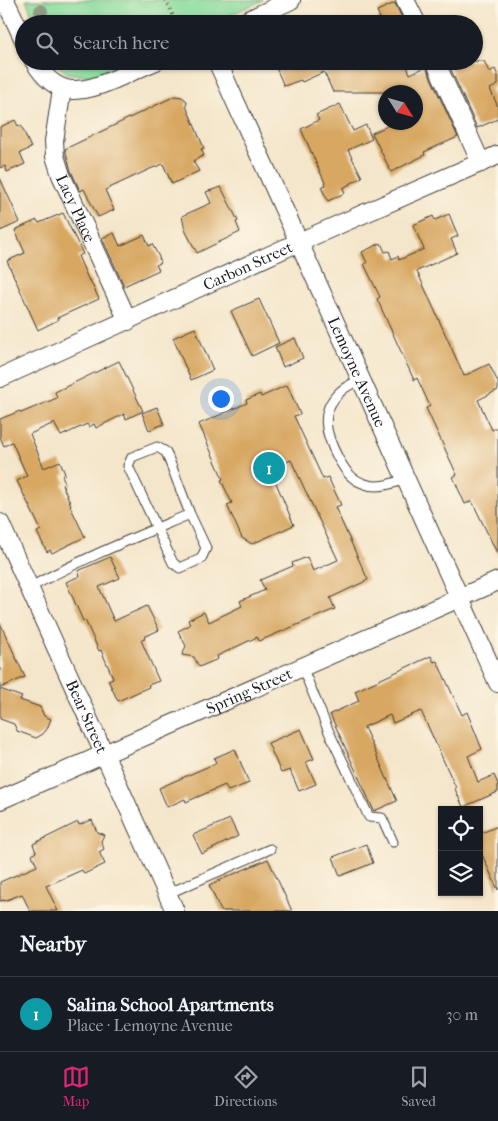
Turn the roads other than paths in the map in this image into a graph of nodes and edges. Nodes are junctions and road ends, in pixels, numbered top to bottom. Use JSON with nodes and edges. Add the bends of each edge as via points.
{"nodes":[{"id":1,"x":5,"y":0,"type":"edge"},
{"id":2,"x":292,"y":0,"type":"edge"},
{"id":3,"x":405,"y":0,"type":"edge"},
{"id":4,"x":260,"y":15,"type":"edge"},
{"id":5,"x":412,"y":15,"type":"edge"},
{"id":6,"x":15,"y":21,"type":"edge"},
{"id":7,"x":40,"y":70,"type":"edge"},
{"id":8,"x":135,"y":70,"type":"edge"},
{"id":9,"x":221,"y":70,"type":"edge"},
{"id":10,"x":438,"y":70,"type":"edge"},
{"id":11,"x":62,"y":89,"type":"junction"},
{"id":12,"x":498,"y":155,"type":"edge"},
{"id":13,"x":481,"y":163,"type":"junction"},
{"id":14,"x":299,"y":242,"type":"junction"},
{"id":15,"x":128,"y":321,"type":"junction"},
{"id":16,"x":0,"y":378,"type":"edge"},
{"id":17,"x":361,"y":379,"type":"junction"},
{"id":18,"x":406,"y":479,"type":"junction"},
{"id":19,"x":190,"y":514,"type":"junction"},
{"id":20,"x":0,"y":523,"type":"edge"},
{"id":21,"x":156,"y":529,"type":"junction"},
{"id":22,"x":498,"y":581,"type":"edge"},
{"id":23,"x":29,"y":588,"type":"junction"},
{"id":24,"x":460,"y":598,"type":"junction"},
{"id":25,"x":302,"y":666,"type":"junction"},
{"id":26,"x":498,"y":683,"type":"edge"},
{"id":27,"x":104,"y":753,"type":"junction"},
{"id":28,"x":0,"y":800,"type":"edge"},
{"id":29,"x":393,"y":842,"type":"dead end"},
{"id":30,"x":270,"y":848,"type":"dead end"},
{"id":31,"x":167,"y":894,"type":"junction"},
{"id":32,"x":175,"y":911,"type":"edge"}],
"edges":[{"from":1,"to":6,"type":"street"},
{"from":2,"to":4,"type":"street"},
{"from":3,"to":5,"type":"street"},
{"from":7,"to":11,"type":"street"},
{"from":8,"to":11,"type":"street","via":[[94,88],[80,91]]},
{"from":9,"to":14,"type":"street","name":"Lemoyne Avenue"},
{"from":10,"to":13,"type":"street"},
{"from":11,"to":15,"type":"street","name":"Lacy Place","via":[[54,141],[55,156]]},
{"from":12,"to":13,"type":"street","name":"Carbon Street"},
{"from":13,"to":14,"type":"street","name":"Carbon Street"},
{"from":14,"to":15,"type":"street","name":"Carbon Street"},
{"from":14,"to":17,"type":"street","name":"Lemoyne Avenue"},
{"from":15,"to":16,"type":"street","name":"Carbon Street"},
{"from":17,"to":18,"type":"street","name":"Lemoyne Avenue"},
{"from":17,"to":18,"type":"lane","via":[[340,391],[331,404],[325,422],[329,440],[347,474],[366,485],[387,485]]},
{"from":18,"to":24,"type":"street","name":"Lemoyne Avenue"},
{"from":19,"to":21,"type":"lane"},
{"from":19,"to":21,"type":"lane","via":[[206,548],[200,559],[180,568],[173,563]]},
{"from":19,"to":21,"type":"lane","via":[[166,452],[157,447],[132,457],[128,466]]},
{"from":20,"to":23,"type":"street","name":"Bear Street"},
{"from":21,"to":23,"type":"lane","via":[[65,568]]},
{"from":22,"to":24,"type":"street","name":"Spring Street"},
{"from":23,"to":27,"type":"street","name":"Bear Street"},
{"from":24,"to":25,"type":"street","name":"Spring Street"},
{"from":24,"to":26,"type":"street","name":"Lemoyne Avenue"},
{"from":25,"to":27,"type":"street","name":"Spring Street"},
{"from":25,"to":29,"type":"lane","via":[[369,817],[382,818]]},
{"from":27,"to":28,"type":"street","name":"Spring Street"},
{"from":27,"to":31,"type":"street","name":"Bear Street"},
{"from":30,"to":31,"type":"lane"},
{"from":31,"to":32,"type":"street","name":"Bear Street"}]}
